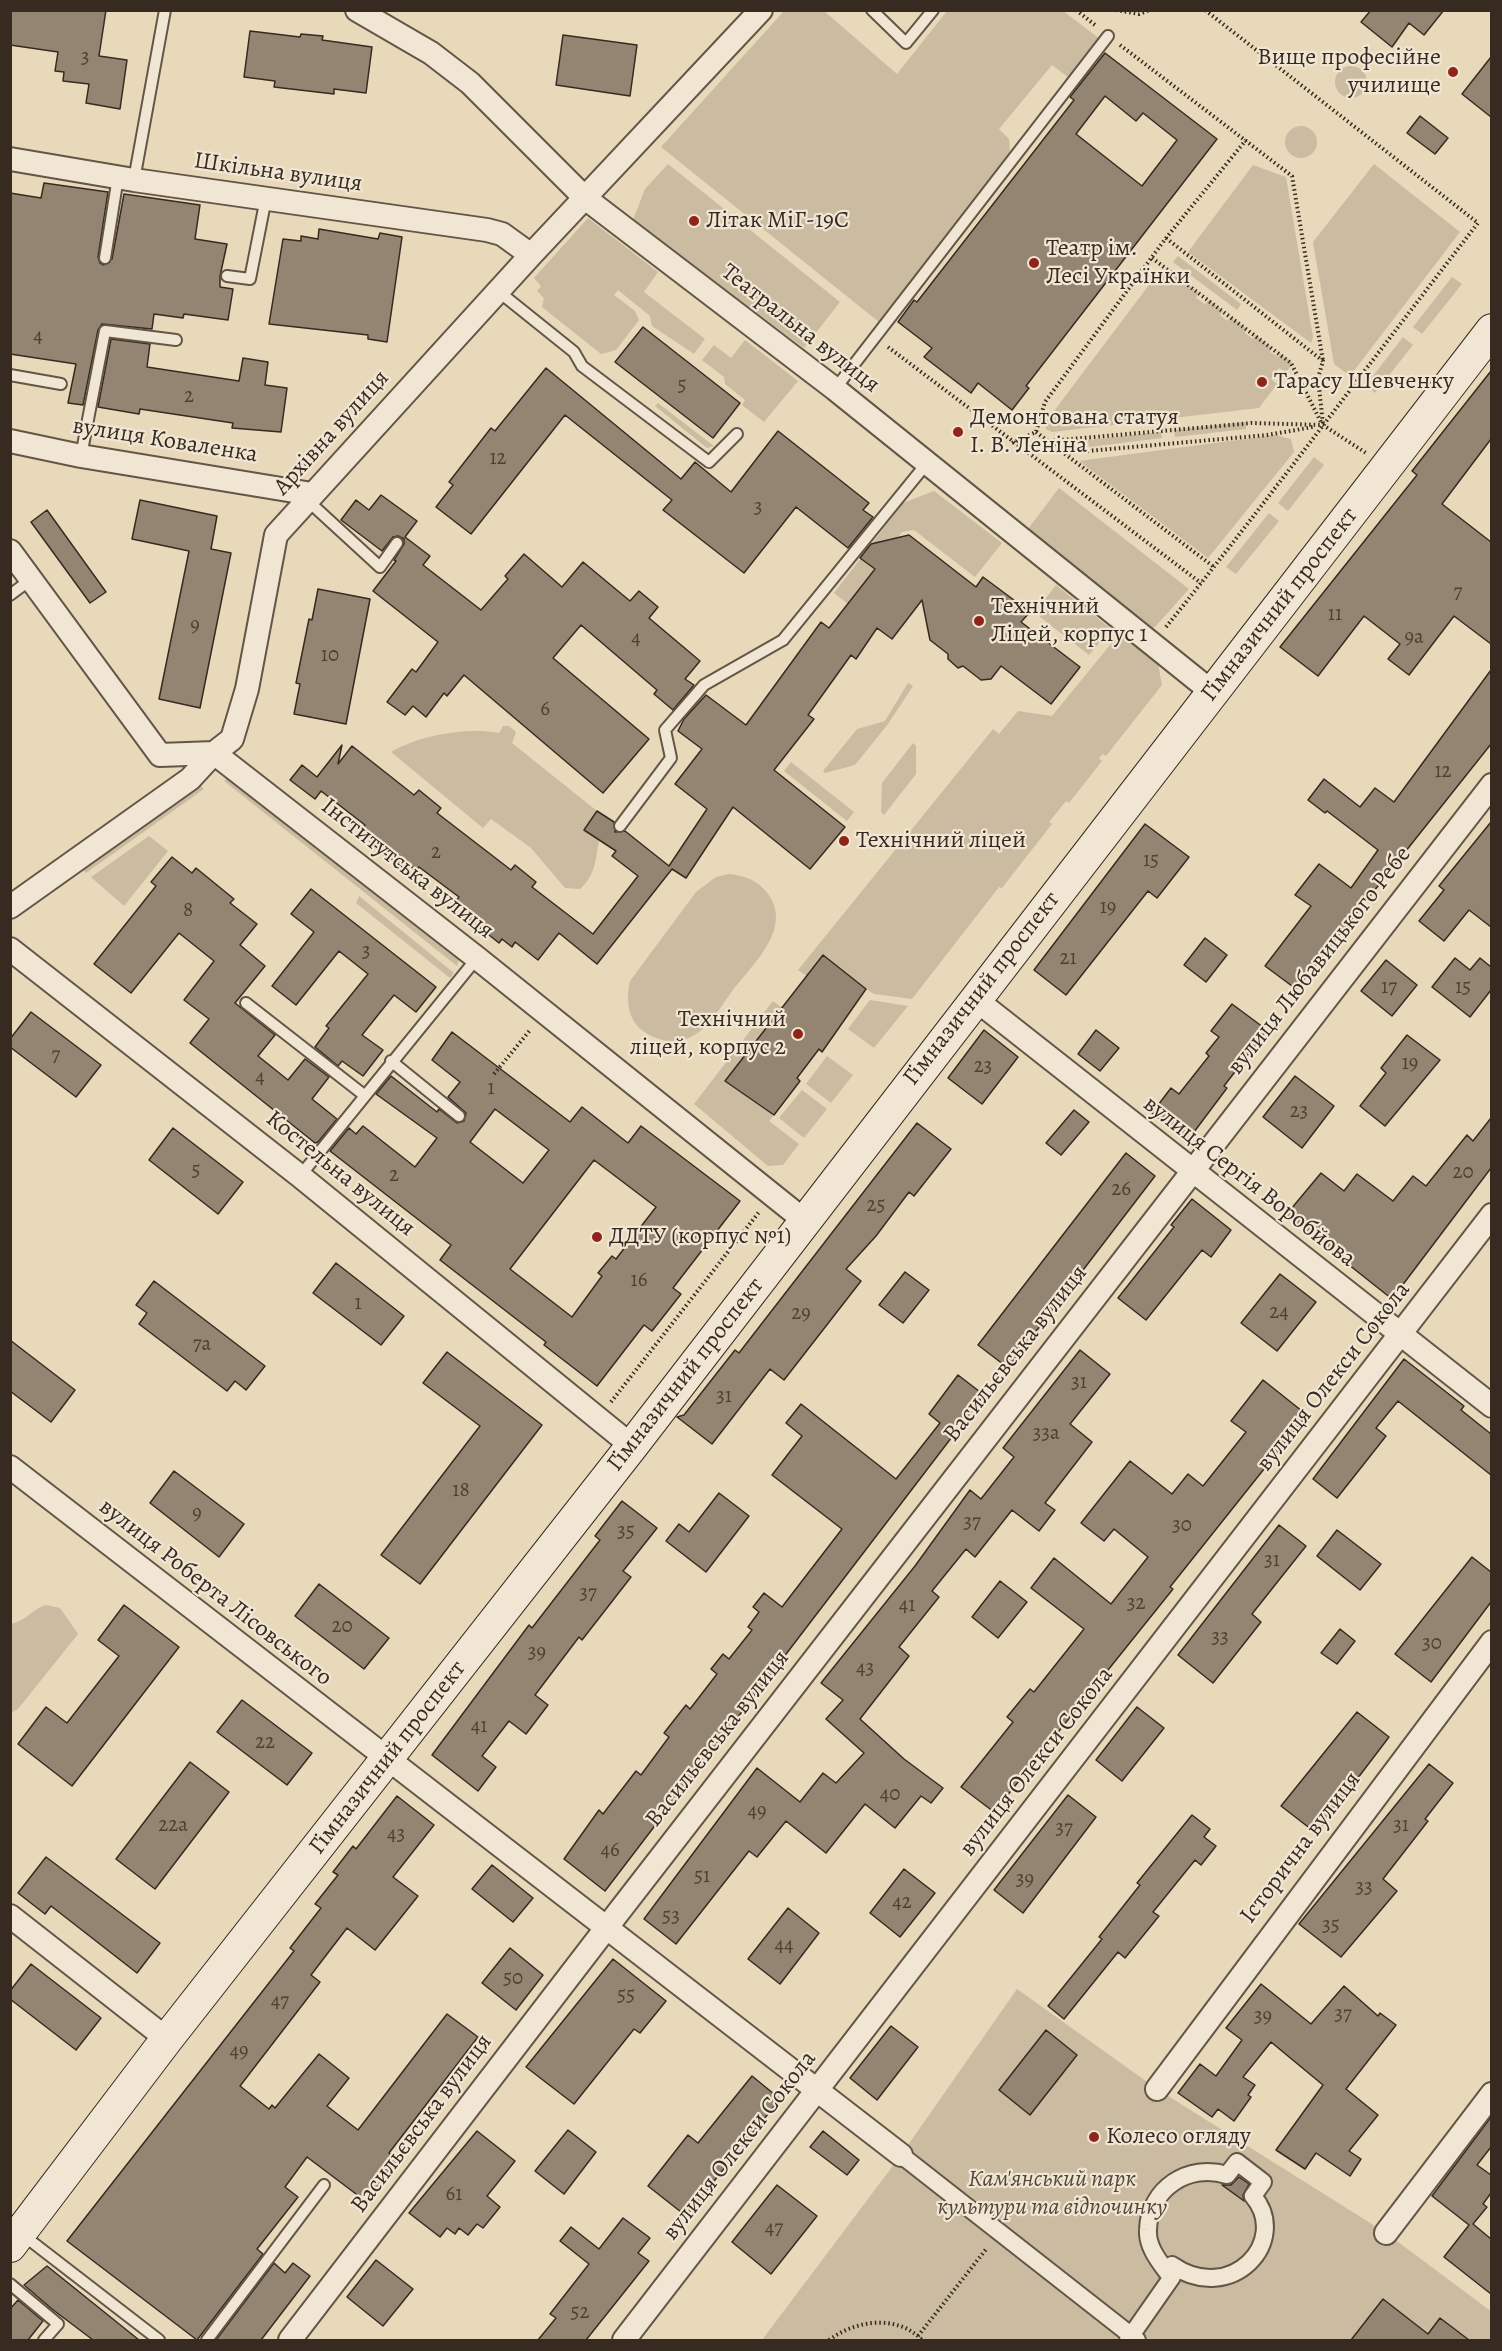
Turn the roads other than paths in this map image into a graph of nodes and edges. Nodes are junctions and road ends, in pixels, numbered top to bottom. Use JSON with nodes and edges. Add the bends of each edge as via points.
{"nodes":[{"id":1,"x":165,"y":10,"type":"edge"},
{"id":2,"x":357,"y":10,"type":"edge"},
{"id":3,"x":761,"y":10,"type":"edge"},
{"id":4,"x":872,"y":10,"type":"edge"},
{"id":5,"x":933,"y":10,"type":"edge"},
{"id":6,"x":1108,"y":36,"type":"road end"},
{"id":7,"x":10,"y":159,"type":"edge"},
{"id":8,"x":126,"y":178,"type":"junction"},
{"id":9,"x":266,"y":198,"type":"junction"},
{"id":10,"x":585,"y":198,"type":"junction"},
{"id":11,"x":531,"y":255,"type":"junction"},
{"id":12,"x":105,"y":258,"type":"dead end"},
{"id":13,"x":227,"y":276,"type":"dead end"},
{"id":14,"x":498,"y":291,"type":"junction"},
{"id":15,"x":1491,"y":330,"type":"edge"},
{"id":16,"x":176,"y":340,"type":"dead end"},
{"id":17,"x":10,"y":375,"type":"edge"},
{"id":18,"x":61,"y":384,"type":"dead end"},
{"id":19,"x":836,"y":389,"type":"junction"},
{"id":20,"x":737,"y":434,"type":"dead end"},
{"id":21,"x":10,"y":441,"type":"edge"},
{"id":22,"x":81,"y":456,"type":"junction"},
{"id":23,"x":927,"y":463,"type":"junction"},
{"id":24,"x":309,"y":497,"type":"junction"},
{"id":25,"x":398,"y":543,"type":"dead end"},
{"id":26,"x":10,"y":551,"type":"edge"},
{"id":27,"x":30,"y":580,"type":"junction"},
{"id":28,"x":10,"y":595,"type":"edge"},
{"id":29,"x":1212,"y":692,"type":"junction"},
{"id":30,"x":214,"y":753,"type":"junction"},
{"id":31,"x":1491,"y":785,"type":"edge"},
{"id":32,"x":621,"y":826,"type":"dead end"},
{"id":33,"x":10,"y":908,"type":"edge"},
{"id":34,"x":10,"y":949,"type":"edge"},
{"id":35,"x":477,"y":958,"type":"junction"},
{"id":36,"x":975,"y":999,"type":"junction"},
{"id":37,"x":246,"y":1003,"type":"dead end"},
{"id":38,"x":391,"y":1061,"type":"junction"},
{"id":39,"x":364,"y":1095,"type":"junction"},
{"id":40,"x":459,"y":1116,"type":"dead end"},
{"id":41,"x":1192,"y":1171,"type":"junction"},
{"id":42,"x":300,"y":1176,"type":"junction"},
{"id":43,"x":1491,"y":1215,"type":"edge"},
{"id":44,"x":805,"y":1221,"type":"junction"},
{"id":45,"x":1400,"y":1336,"type":"junction"},
{"id":46,"x":1491,"y":1406,"type":"edge"},
{"id":47,"x":632,"y":1446,"type":"junction"},
{"id":48,"x":10,"y":1467,"type":"edge"},
{"id":49,"x":1491,"y":1642,"type":"edge"},
{"id":50,"x":387,"y":1761,"type":"junction"},
{"id":51,"x":10,"y":1916,"type":"edge"},
{"id":52,"x":606,"y":1927,"type":"junction"},
{"id":53,"x":167,"y":2039,"type":"junction"},
{"id":54,"x":1157,"y":2089,"type":"dead end"},
{"id":55,"x":818,"y":2090,"type":"junction"},
{"id":56,"x":1491,"y":2094,"type":"edge"},
{"id":57,"x":901,"y":2155,"type":"joint"},
{"id":58,"x":324,"y":2185,"type":"dead end"},
{"id":59,"x":1386,"y":2233,"type":"dead end"},
{"id":60,"x":16,"y":2240,"type":"edge"},
{"id":61,"x":1170,"y":2269,"type":"junction"},
{"id":62,"x":10,"y":2284,"type":"edge"},
{"id":63,"x":1132,"y":2339,"type":"edge"},
{"id":64,"x":44,"y":2340,"type":"edge"},
{"id":65,"x":159,"y":2340,"type":"edge"},
{"id":66,"x":207,"y":2340,"type":"edge"},
{"id":67,"x":290,"y":2340,"type":"edge"},
{"id":68,"x":624,"y":2340,"type":"edge"}],
"edges":[{"from":1,"to":8,"type":"lane"},
{"from":2,"to":10,"type":"street","name":"Театральна вулиця","via":[[431,53],[470,83]]},
{"from":3,"to":10,"type":"street","name":"Архівна вулиця"},
{"from":4,"to":5,"type":"lane","via":[[906,43]]},
{"from":6,"to":19,"type":"lane"},
{"from":7,"to":8,"type":"street","name":"Шкільна вулиця"},
{"from":8,"to":9,"type":"street","name":"Шкільна вулиця"},
{"from":8,"to":12,"type":"lane"},
{"from":9,"to":11,"type":"street","name":"Шкільна вулиця","via":[[487,230],[502,234]]},
{"from":9,"to":13,"type":"lane","via":[[250,279]]},
{"from":10,"to":11,"type":"street","name":"Архівна вулиця"},
{"from":10,"to":19,"type":"street","name":"Театральна вулиця"},
{"from":11,"to":14,"type":"street","name":"Архівна вулиця"},
{"from":14,"to":20,"type":"lane","via":[[574,352],[582,366],[709,462]]},
{"from":14,"to":24,"type":"street","name":"Архівна вулиця"},
{"from":15,"to":29,"type":"main road","name":"Гімназичний проспект"},
{"from":16,"to":22,"type":"lane","via":[[105,331]]},
{"from":17,"to":18,"type":"lane"},
{"from":19,"to":23,"type":"street","name":"Театральна вулиця"},
{"from":21,"to":22,"type":"street","name":"вулиця Коваленка"},
{"from":22,"to":24,"type":"street","name":"вулиця Коваленка"},
{"from":23,"to":29,"type":"street","name":"Театральна вулиця"},
{"from":23,"to":32,"type":"lane","via":[[783,640],[704,685],[665,730],[671,758]]},
{"from":24,"to":25,"type":"lane","via":[[380,567]]},
{"from":24,"to":30,"type":"street","name":"Архівна вулиця","via":[[276,535],[247,689],[232,739]]},
{"from":26,"to":27,"type":"street"},
{"from":27,"to":28,"type":"lane"},
{"from":27,"to":30,"type":"street","via":[[160,755]]},
{"from":29,"to":36,"type":"main road","name":"Гімназичний проспект"},
{"from":30,"to":33,"type":"street","name":"Архівна вулиця","via":[[190,779]]},
{"from":30,"to":35,"type":"street","name":"Інститутська вулиця"},
{"from":31,"to":41,"type":"street","name":"вулиця Любавицького Ребе"},
{"from":34,"to":42,"type":"street","name":"Костельна вулиця"},
{"from":35,"to":38,"type":"lane"},
{"from":35,"to":44,"type":"street","name":"Інститутська вулиця"},
{"from":36,"to":41,"type":"street","name":"вулиця Сергія Воробйова"},
{"from":36,"to":44,"type":"main road","name":"Гімназичний проспект"},
{"from":37,"to":39,"type":"lane"},
{"from":38,"to":39,"type":"lane"},
{"from":38,"to":40,"type":"lane"},
{"from":39,"to":42,"type":"lane"},
{"from":41,"to":45,"type":"street","name":"вулиця Сергія Воробйова"},
{"from":41,"to":52,"type":"street","name":"Васильєвська вулиця"},
{"from":42,"to":47,"type":"street","name":"Костельна вулиця"},
{"from":43,"to":45,"type":"street","name":"вулиця Олекси Сокола"},
{"from":44,"to":47,"type":"main road","name":"Гімназичний проспект"},
{"from":45,"to":46,"type":"street","name":"вулиця Сергія Воробйова"},
{"from":45,"to":55,"type":"street","name":"вулиця Олекси Сокола"},
{"from":47,"to":50,"type":"main road","name":"Гімназичний проспект"},
{"from":48,"to":50,"type":"street","name":"вулиця Роберта Лісовського"},
{"from":49,"to":54,"type":"street","name":"Історична вулиця"},
{"from":50,"to":52,"type":"street","name":"вулиця Роберта Лісовського"},
{"from":50,"to":53,"type":"main road","name":"Гімназичний проспект"},
{"from":51,"to":53,"type":"street"},
{"from":52,"to":55,"type":"street","name":"вулиця Роберта Лісовського"},
{"from":52,"to":67,"type":"street","name":"Васильєвська вулиця"},
{"from":53,"to":60,"type":"main road","name":"Гімназичний проспект"},
{"from":55,"to":57,"type":"street","name":"вулиця Роберта Лісовського"},
{"from":55,"to":68,"type":"street","name":"вулиця Олекси Сокола"},
{"from":56,"to":59,"type":"street"},
{"from":57,"to":63,"type":"street"},
{"from":58,"to":66,"type":"lane"},
{"from":60,"to":65,"type":"lane"},
{"from":61,"to":61,"type":"street","via":[[1172,2265],[1187,2275],[1208,2280],[1231,2276],[1250,2263],[1259,2248],[1264,2226],[1253,2196],[1263,2182],[1237,2162],[1227,2175],[1203,2171],[1181,2176],[1163,2190],[1151,2210],[1148,2232],[1154,2254],[1167,2272]]},
{"from":61,"to":63,"type":"street","via":[[1172,2277]]},
{"from":62,"to":64,"type":"lane","via":[[58,2324]]}]}
